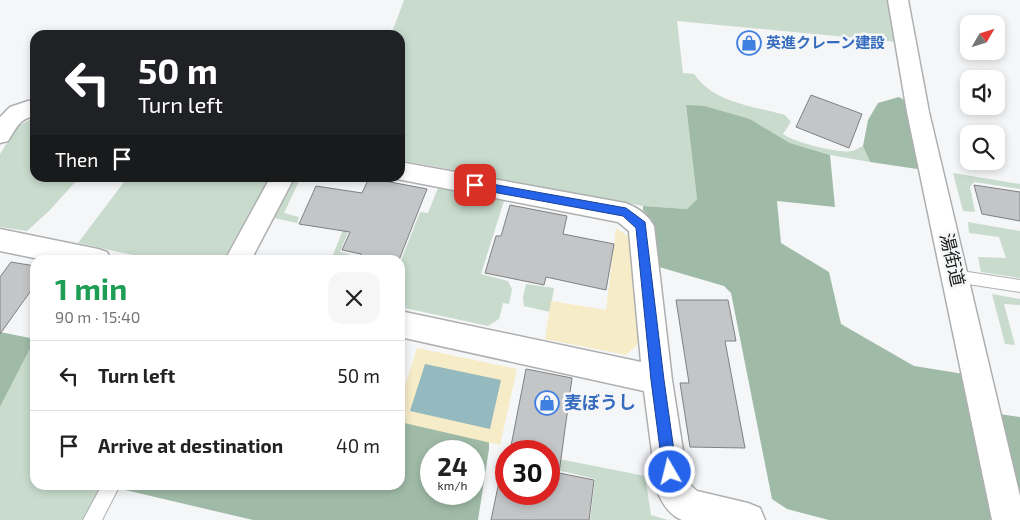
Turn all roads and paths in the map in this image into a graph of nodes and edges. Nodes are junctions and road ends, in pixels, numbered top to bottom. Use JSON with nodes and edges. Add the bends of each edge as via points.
{"nodes":[{"id":1,"x":898,"y":0,"type":"edge"},
{"id":2,"x":30,"y":108,"type":"edge"},
{"id":3,"x":0,"y":134,"type":"edge"},
{"id":4,"x":405,"y":173,"type":"edge"},
{"id":5,"x":280,"y":182,"type":"edge"},
{"id":6,"x":0,"y":240,"type":"edge"},
{"id":7,"x":74,"y":255,"type":"edge"},
{"id":8,"x":241,"y":255,"type":"edge"},
{"id":9,"x":955,"y":276,"type":"junction"},
{"id":10,"x":1020,"y":286,"type":"edge"},
{"id":11,"x":405,"y":325,"type":"edge"},
{"id":12,"x":657,"y":380,"type":"junction"},
{"id":13,"x":107,"y":490,"type":"edge"},
{"id":14,"x":92,"y":520,"type":"edge"},
{"id":15,"x":748,"y":520,"type":"edge"},
{"id":16,"x":1009,"y":520,"type":"edge"}],
"edges":[{"from":1,"to":9,"type":"street","name":"湯街道","via":[[918,112]]},
{"from":2,"to":3,"type":"street","via":[[14,114]]},
{"from":4,"to":12,"type":"street","via":[[626,213],[641,226]]},
{"from":5,"to":8,"type":"street"},
{"from":6,"to":7,"type":"street"},
{"from":9,"to":10,"type":"lane"},
{"from":9,"to":16,"type":"street","name":"湯街道"},
{"from":11,"to":12,"type":"street"},
{"from":12,"to":15,"type":"street","via":[[673,491],[688,506]]},
{"from":13,"to":14,"type":"lane"}]}
